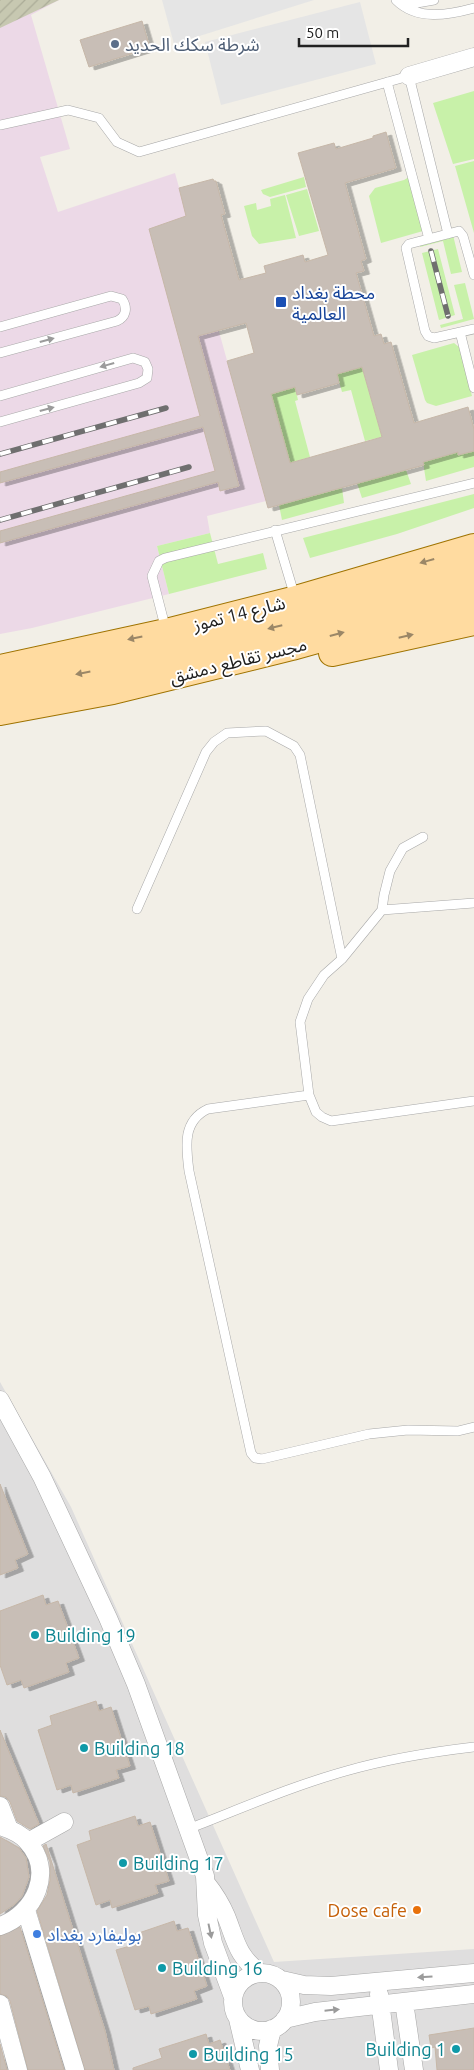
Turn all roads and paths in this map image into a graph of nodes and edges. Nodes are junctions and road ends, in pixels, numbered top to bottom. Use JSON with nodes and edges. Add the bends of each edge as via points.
{"nodes":[{"id":1,"x":397,"y":0,"type":"edge"},
{"id":2,"x":434,"y":0,"type":"edge"},
{"id":3,"x":474,"y":8,"type":"edge"},
{"id":4,"x":474,"y":57,"type":"edge"},
{"id":5,"x":409,"y":76,"type":"junction"},
{"id":6,"x":387,"y":82,"type":"junction"},
{"id":7,"x":0,"y":125,"type":"edge"},
{"id":8,"x":448,"y":234,"type":"junction"},
{"id":9,"x":429,"y":239,"type":"junction"},
{"id":10,"x":474,"y":275,"type":"edge"},
{"id":11,"x":0,"y":327,"type":"edge"},
{"id":12,"x":474,"y":329,"type":"edge"},
{"id":13,"x":460,"y":332,"type":"junction"},
{"id":14,"x":0,"y":353,"type":"edge"},
{"id":15,"x":474,"y":388,"type":"edge"},
{"id":16,"x":0,"y":396,"type":"edge"},
{"id":17,"x":0,"y":422,"type":"edge"},
{"id":18,"x":474,"y":483,"type":"edge"},
{"id":19,"x":275,"y":530,"type":"junction"},
{"id":20,"x":474,"y":547,"type":"edge"},
{"id":21,"x":474,"y":573,"type":"edge"},
{"id":22,"x":474,"y":596,"type":"edge"},
{"id":23,"x":296,"y":599,"type":"junction"},
{"id":24,"x":474,"y":622,"type":"edge"},
{"id":25,"x":166,"y":632,"type":"junction"},
{"id":26,"x":0,"y":668,"type":"edge"},
{"id":27,"x":0,"y":689,"type":"edge"},
{"id":28,"x":0,"y":712,"type":"edge"},
{"id":29,"x":0,"y":728,"type":"edge"},
{"id":30,"x":422,"y":837,"type":"dead end"},
{"id":31,"x":474,"y":902,"type":"edge"},
{"id":32,"x":137,"y":909,"type":"dead end"},
{"id":33,"x":382,"y":910,"type":"junction"},
{"id":34,"x":342,"y":959,"type":"junction"},
{"id":35,"x":309,"y":1095,"type":"junction"},
{"id":36,"x":474,"y":1101,"type":"edge"},
{"id":37,"x":0,"y":1400,"type":"edge"},
{"id":38,"x":474,"y":1427,"type":"edge"},
{"id":39,"x":474,"y":1746,"type":"edge"},
{"id":40,"x":0,"y":1806,"type":"edge"},
{"id":41,"x":64,"y":1822,"type":"dead end"},
{"id":42,"x":4,"y":1827,"type":"edge"},
{"id":43,"x":188,"y":1829,"type":"junction"},
{"id":44,"x":28,"y":1842,"type":"junction"},
{"id":45,"x":206,"y":1882,"type":"junction"},
{"id":46,"x":26,"y":1910,"type":"junction"},
{"id":47,"x":0,"y":1926,"type":"edge"},
{"id":48,"x":260,"y":1972,"type":"junction"},
{"id":49,"x":474,"y":1973,"type":"edge"},
{"id":50,"x":282,"y":1980,"type":"junction"},
{"id":51,"x":377,"y":1982,"type":"junction"},
{"id":52,"x":474,"y":1994,"type":"edge"},
{"id":53,"x":233,"y":1997,"type":"junction"},
{"id":54,"x":404,"y":2002,"type":"junction"},
{"id":55,"x":0,"y":2004,"type":"edge"},
{"id":56,"x":380,"y":2004,"type":"junction"},
{"id":57,"x":238,"y":2019,"type":"junction"},
{"id":58,"x":279,"y":2024,"type":"junction"},
{"id":59,"x":18,"y":2070,"type":"edge"},
{"id":60,"x":75,"y":2070,"type":"edge"},
{"id":61,"x":250,"y":2070,"type":"edge"},
{"id":62,"x":270,"y":2070,"type":"edge"},
{"id":63,"x":389,"y":2070,"type":"edge"},
{"id":64,"x":414,"y":2070,"type":"edge"}],
"edges":[{"from":1,"to":2,"type":"lane","via":[[411,4]]},
{"from":1,"to":3,"type":"lane","via":[[402,6],[424,14],[448,15]]},
{"from":4,"to":5,"type":"street"},
{"from":5,"to":6,"type":"lane"},
{"from":5,"to":8,"type":"lane"},
{"from":6,"to":7,"type":"lane","via":[[139,152],[117,142],[99,118],[68,110]]},
{"from":6,"to":9,"type":"lane"},
{"from":8,"to":9,"type":"lane"},
{"from":8,"to":10,"type":"lane","via":[[457,231],[462,234]]},
{"from":9,"to":13,"type":"lane","via":[[409,244],[405,249],[425,331],[434,338]]},
{"from":14,"to":11,"type":"lane","one_way":true,"via":[[117,321],[124,316],[126,307],[122,299],[111,296]]},
{"from":12,"to":13,"type":"lane"},
{"from":13,"to":15,"type":"lane"},
{"from":17,"to":16,"type":"lane","one_way":true,"via":[[139,384],[146,378],[148,369],[145,362],[133,358]]},
{"from":18,"to":19,"type":"lane"},
{"from":19,"to":23,"type":"lane"},
{"from":19,"to":25,"type":"lane","via":[[158,561],[152,576]]},
{"from":20,"to":23,"type":"main road","name":"شارع 14 تموز","one_way":true},
{"from":21,"to":27,"type":"main road","name":"مجسر تقاطع دمشق","one_way":true,"via":[[212,643]]},
{"from":28,"to":22,"type":"main road","name":"مجسر تقاطع دمشق","one_way":true,"via":[[113,691],[292,647]]},
{"from":23,"to":25,"type":"main road","name":"شارع 14 تموز"},
{"from":29,"to":24,"type":"main road","one_way":true,"via":[[188,689]]},
{"from":25,"to":26,"type":"main road","name":"شارع 14 تموز","one_way":true},
{"from":30,"to":33,"type":"lane","via":[[403,848],[390,870]]},
{"from":31,"to":33,"type":"lane"},
{"from":32,"to":34,"type":"lane","via":[[206,752],[227,733],[266,731],[294,746],[300,755]]},
{"from":33,"to":34,"type":"lane"},
{"from":34,"to":35,"type":"lane","via":[[324,975],[308,999],[300,1022]]},
{"from":35,"to":36,"type":"lane","via":[[316,1112],[331,1121]]},
{"from":35,"to":38,"type":"lane","via":[[208,1109],[191,1123],[187,1136],[189,1171],[251,1453],[262,1459],[369,1434],[408,1430],[458,1431]]},
{"from":37,"to":43,"type":"street","via":[[42,1477],[108,1618],[139,1691]]},
{"from":39,"to":43,"type":"lane","via":[[412,1755],[346,1771]]},
{"from":40,"to":42,"type":"street"},
{"from":41,"to":44,"type":"street"},
{"from":42,"to":44,"type":"street"},
{"from":43,"to":45,"type":"street"},
{"from":44,"to":46,"type":"street","via":[[36,1856],[40,1874],[38,1891]]},
{"from":45,"to":48,"type":"street","via":[[220,1902],[240,1952]]},
{"from":45,"to":53,"type":"street","one_way":true,"via":[[210,1929]]},
{"from":46,"to":47,"type":"street"},
{"from":46,"to":60,"type":"street"},
{"from":48,"to":50,"type":"street"},
{"from":48,"to":53,"type":"street","via":[[240,1983]]},
{"from":49,"to":51,"type":"street","one_way":true},
{"from":50,"to":51,"type":"street","via":[[331,1986]]},
{"from":50,"to":58,"type":"street","via":[[291,2001]]},
{"from":51,"to":56,"type":"street"},
{"from":52,"to":54,"type":"street"},
{"from":53,"to":57,"type":"street"},
{"from":54,"to":56,"type":"street"},
{"from":54,"to":64,"type":"street"},
{"from":55,"to":59,"type":"street"},
{"from":58,"to":56,"type":"street","one_way":true,"via":[[315,2012]]},
{"from":56,"to":63,"type":"street"},
{"from":57,"to":58,"type":"street","via":[[257,2031]]},
{"from":57,"to":61,"type":"street"},
{"from":58,"to":62,"type":"street","via":[[268,2046]]}]}
